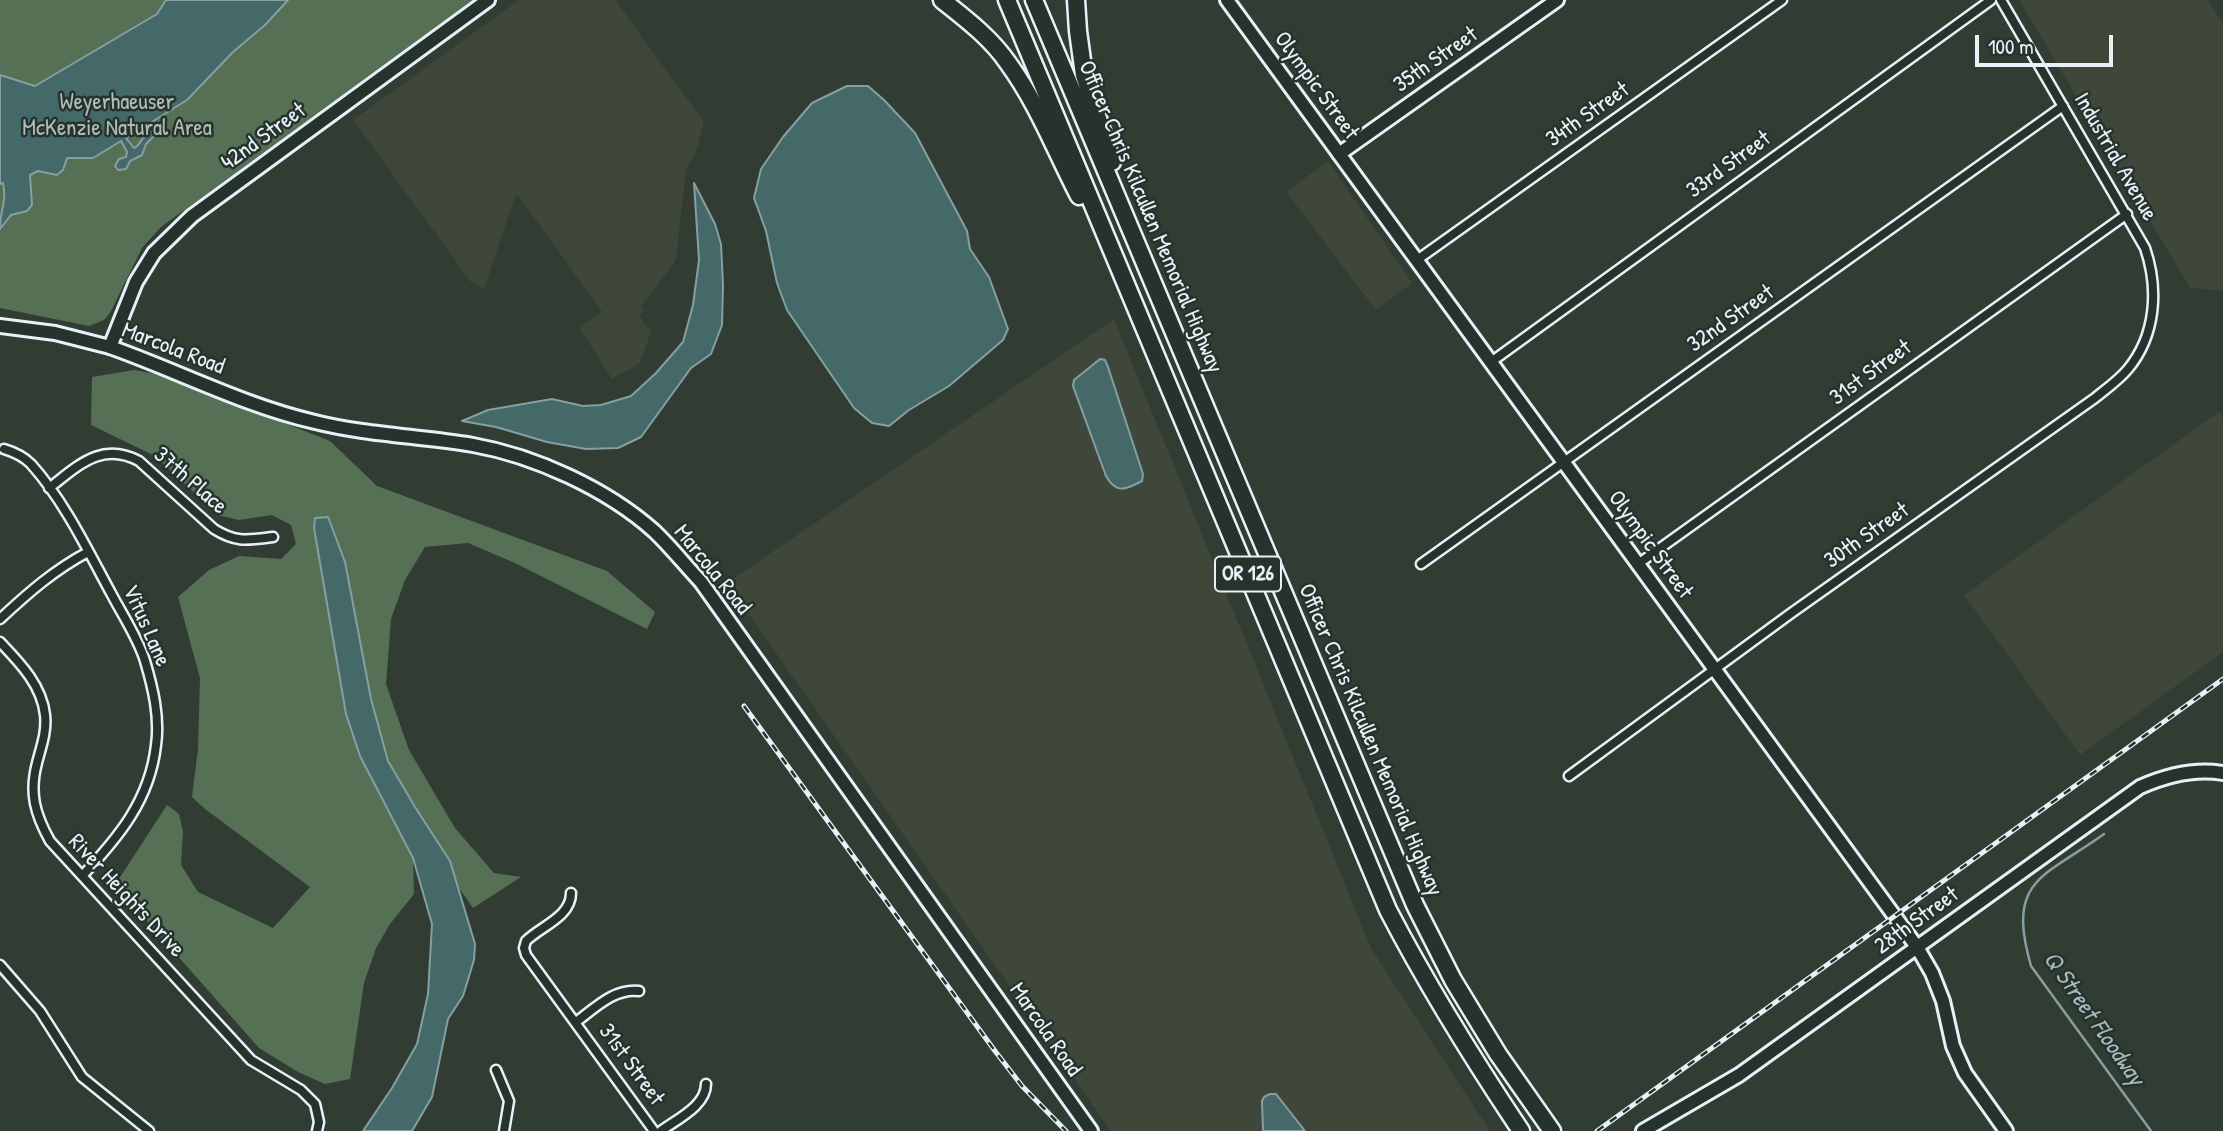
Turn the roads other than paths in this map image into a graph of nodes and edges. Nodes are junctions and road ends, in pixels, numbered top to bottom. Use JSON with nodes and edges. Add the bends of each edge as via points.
{"nodes":[{"id":1,"x":488,"y":0,"type":"edge"},
{"id":2,"x":942,"y":0,"type":"edge"},
{"id":3,"x":1007,"y":0,"type":"edge"},
{"id":4,"x":1034,"y":0,"type":"edge"},
{"id":5,"x":1076,"y":0,"type":"edge"},
{"id":6,"x":1227,"y":0,"type":"edge"},
{"id":7,"x":1558,"y":0,"type":"edge"},
{"id":8,"x":1782,"y":0,"type":"edge"},
{"id":9,"x":1991,"y":0,"type":"edge"},
{"id":10,"x":2001,"y":0,"type":"edge"},
{"id":11,"x":2063,"y":106,"type":"junction"},
{"id":12,"x":1339,"y":154,"type":"junction"},
{"id":13,"x":2126,"y":214,"type":"junction"},
{"id":14,"x":1417,"y":260,"type":"junction"},
{"id":15,"x":1145,"y":265,"type":"junction"},
{"id":16,"x":2154,"y":303,"type":"joint"},
{"id":17,"x":1136,"y":308,"type":"junction"},
{"id":18,"x":0,"y":326,"type":"edge"},
{"id":19,"x":110,"y":346,"type":"junction"},
{"id":20,"x":1491,"y":362,"type":"junction"},
{"id":21,"x":4,"y":449,"type":"dead end"},
{"id":22,"x":1564,"y":461,"type":"junction"},
{"id":23,"x":49,"y":488,"type":"junction"},
{"id":24,"x":274,"y":537,"type":"dead end"},
{"id":25,"x":88,"y":552,"type":"junction"},
{"id":26,"x":1421,"y":564,"type":"dead end"},
{"id":27,"x":1638,"y":564,"type":"junction"},
{"id":28,"x":0,"y":619,"type":"edge"},
{"id":29,"x":0,"y":642,"type":"edge"},
{"id":30,"x":1715,"y":670,"type":"junction"},
{"id":31,"x":2223,"y":773,"type":"edge"},
{"id":32,"x":1569,"y":776,"type":"dead end"},
{"id":33,"x":82,"y":876,"type":"junction"},
{"id":34,"x":571,"y":893,"type":"dead end"},
{"id":35,"x":1917,"y":947,"type":"junction"},
{"id":36,"x":0,"y":965,"type":"edge"},
{"id":37,"x":639,"y":991,"type":"dead end"},
{"id":38,"x":576,"y":1022,"type":"junction"},
{"id":39,"x":496,"y":1070,"type":"dead end"},
{"id":40,"x":706,"y":1084,"type":"dead end"},
{"id":41,"x":1548,"y":1126,"type":"edge"},
{"id":42,"x":149,"y":1131,"type":"edge"},
{"id":43,"x":317,"y":1131,"type":"edge"},
{"id":44,"x":504,"y":1131,"type":"edge"},
{"id":45,"x":654,"y":1131,"type":"edge"},
{"id":46,"x":661,"y":1131,"type":"edge"},
{"id":47,"x":1091,"y":1131,"type":"edge"},
{"id":48,"x":1521,"y":1131,"type":"edge"},
{"id":49,"x":1643,"y":1131,"type":"edge"},
{"id":50,"x":2006,"y":1131,"type":"edge"}],
"edges":[{"from":1,"to":19,"type":"main road","name":"42nd Street","via":[[186,221],[154,253],[136,282]]},
{"from":2,"to":17,"type":"highway","via":[[988,38],[1024,86]]},
{"from":3,"to":17,"type":"highway","name":"Officer Chris Kilcullen Memorial Highway","number":"OR 126"},
{"from":4,"to":15,"type":"highway","name":"Officer Chris Kilcullen Memorial Highway","number":"OR 126"},
{"from":5,"to":15,"type":"highway","via":[[1084,75]]},
{"from":6,"to":12,"type":"main road","name":"Olympic Street"},
{"from":7,"to":12,"type":"main road","name":"35th Street"},
{"from":8,"to":14,"type":"street","name":"34th Street"},
{"from":9,"to":20,"type":"street","name":"33rd Street"},
{"from":10,"to":11,"type":"street","name":"Industrial Avenue"},
{"from":11,"to":13,"type":"street","name":"Industrial Avenue"},
{"from":11,"to":22,"type":"street","name":"32nd Street"},
{"from":12,"to":14,"type":"main road","name":"Olympic Street"},
{"from":13,"to":16,"type":"street","name":"Industrial Avenue","via":[[2151,264]]},
{"from":13,"to":27,"type":"street","name":"31st Street"},
{"from":14,"to":20,"type":"main road","name":"Olympic Street"},
{"from":15,"to":41,"type":"highway","name":"Officer Chris Kilcullen Memorial Highway","number":"OR 126","via":[[1415,905],[1453,980]]},
{"from":16,"to":30,"type":"street","name":"30th Street","via":[[2138,352],[2114,382]]},
{"from":17,"to":48,"type":"highway","name":"Officer Chris Kilcullen Memorial Highway","number":"OR 126","via":[[1388,910],[1433,995]]},
{"from":18,"to":19,"type":"main road","name":"Marcola Road"},
{"from":19,"to":47,"type":"main road","name":"Marcola Road","via":[[313,422],[473,445],[522,457],[568,476],[621,506],[653,531],[701,582]]},
{"from":20,"to":22,"type":"main road","name":"Olympic Street"},
{"from":21,"to":23,"type":"street","name":"Vitus Lane","via":[[30,463]]},
{"from":22,"to":26,"type":"street","name":"32nd Street"},
{"from":22,"to":27,"type":"main road","name":"Olympic Street"},
{"from":23,"to":24,"type":"street","name":"37th Place","via":[[97,455],[127,454],[227,538]]},
{"from":23,"to":25,"type":"street","name":"Vitus Lane"},
{"from":25,"to":28,"type":"street","via":[[36,585]]},
{"from":25,"to":33,"type":"street","name":"Vitus Lane","via":[[144,658],[157,744],[152,770],[133,814],[116,841]]},
{"from":27,"to":30,"type":"main road","name":"Olympic Street"},
{"from":29,"to":33,"type":"street","name":"River Heights Drive","via":[[23,666],[45,714],[33,790],[37,817],[50,841]]},
{"from":30,"to":32,"type":"street","name":"30th Street"},
{"from":30,"to":35,"type":"main road","name":"Olympic Street"},
{"from":31,"to":35,"type":"main road","name":"28th Street","via":[[2193,771],[2140,787]]},
{"from":33,"to":43,"type":"street","name":"River Heights Drive","via":[[251,1060],[314,1104]]},
{"from":34,"to":38,"type":"street","name":"31st Street","via":[[565,912],[531,936],[524,948]]},
{"from":35,"to":49,"type":"main road","name":"28th Street","via":[[1739,1075]]},
{"from":35,"to":50,"type":"main road","name":"Olympic Street","via":[[1943,1001],[1953,1046],[1965,1073]]},
{"from":36,"to":42,"type":"street","via":[[40,1011],[82,1077]]},
{"from":37,"to":38,"type":"street","name":"31st Street","via":[[614,994]]},
{"from":38,"to":45,"type":"street","name":"31st Street"},
{"from":39,"to":44,"type":"street","via":[[509,1101]]},
{"from":40,"to":46,"type":"street","name":"31st Street","via":[[697,1104]]}]}
